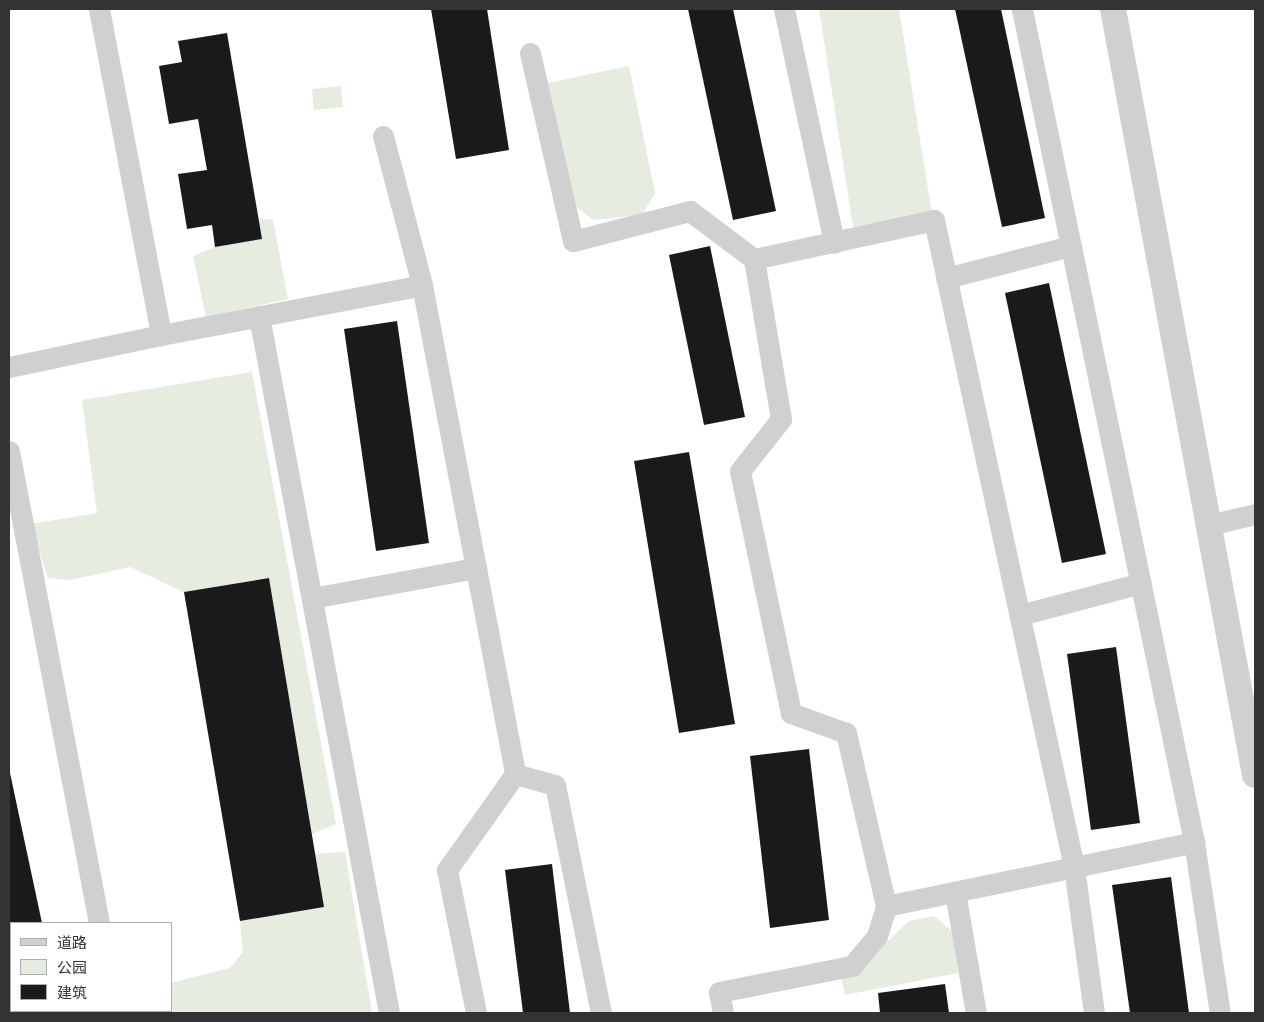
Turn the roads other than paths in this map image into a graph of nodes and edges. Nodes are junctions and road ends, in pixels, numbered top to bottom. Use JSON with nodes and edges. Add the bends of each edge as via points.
{"nodes":[{"id":1,"x":99,"y":9,"type":"edge"},
{"id":2,"x":784,"y":9,"type":"edge"},
{"id":3,"x":1022,"y":9,"type":"edge"},
{"id":4,"x":1113,"y":9,"type":"edge"},
{"id":5,"x":530,"y":53,"type":"dead end"},
{"id":6,"x":383,"y":136,"type":"dead end"},
{"id":7,"x":834,"y":243,"type":"junction"},
{"id":8,"x":1071,"y":246,"type":"junction"},
{"id":9,"x":754,"y":259,"type":"junction"},
{"id":10,"x":946,"y":278,"type":"junction"},
{"id":11,"x":422,"y":285,"type":"junction"},
{"id":12,"x":259,"y":316,"type":"junction"},
{"id":13,"x":161,"y":335,"type":"junction"},
{"id":14,"x":9,"y":367,"type":"edge"},
{"id":15,"x":9,"y":451,"type":"edge"},
{"id":16,"x":1255,"y":514,"type":"edge"},
{"id":17,"x":1209,"y":525,"type":"junction"},
{"id":18,"x":476,"y":568,"type":"junction"},
{"id":19,"x":1141,"y":583,"type":"junction"},
{"id":20,"x":312,"y":598,"type":"junction"},
{"id":21,"x":1020,"y":616,"type":"junction"},
{"id":22,"x":515,"y":774,"type":"junction"},
{"id":23,"x":1255,"y":775,"type":"edge"},
{"id":24,"x":1194,"y":842,"type":"junction"},
{"id":25,"x":1074,"y":867,"type":"junction"},
{"id":26,"x":955,"y":892,"type":"junction"},
{"id":27,"x":886,"y":906,"type":"junction"},
{"id":28,"x":99,"y":922,"type":"edge"},
{"id":29,"x":389,"y":1013,"type":"edge"},
{"id":30,"x":476,"y":1013,"type":"edge"},
{"id":31,"x":600,"y":1013,"type":"edge"},
{"id":32,"x":723,"y":1013,"type":"edge"},
{"id":33,"x":976,"y":1013,"type":"edge"},
{"id":34,"x":1094,"y":1013,"type":"edge"},
{"id":35,"x":1220,"y":1013,"type":"edge"}],
"edges":[{"from":1,"to":13,"type":"street"},
{"from":2,"to":7,"type":"street"},
{"from":3,"to":8,"type":"street"},
{"from":4,"to":17,"type":"street"},
{"from":5,"to":9,"type":"street","via":[[573,241],[690,211]]},
{"from":6,"to":11,"type":"street"},
{"from":7,"to":9,"type":"street"},
{"from":7,"to":10,"type":"street","via":[[934,220]]},
{"from":8,"to":10,"type":"street"},
{"from":8,"to":19,"type":"street"},
{"from":9,"to":27,"type":"street","via":[[781,419],[740,471],[790,713],[846,733]]},
{"from":10,"to":21,"type":"street"},
{"from":11,"to":12,"type":"street"},
{"from":11,"to":18,"type":"street"},
{"from":12,"to":13,"type":"street"},
{"from":12,"to":20,"type":"street"},
{"from":13,"to":14,"type":"street"},
{"from":15,"to":28,"type":"street"},
{"from":16,"to":17,"type":"street"},
{"from":17,"to":23,"type":"street"},
{"from":18,"to":20,"type":"street"},
{"from":18,"to":22,"type":"street"},
{"from":19,"to":21,"type":"street"},
{"from":19,"to":24,"type":"street"},
{"from":20,"to":29,"type":"street"},
{"from":21,"to":25,"type":"street"},
{"from":22,"to":30,"type":"street","via":[[448,870]]},
{"from":22,"to":31,"type":"street","via":[[555,785]]},
{"from":24,"to":25,"type":"street"},
{"from":24,"to":35,"type":"street"},
{"from":25,"to":26,"type":"street"},
{"from":25,"to":34,"type":"street"},
{"from":26,"to":27,"type":"street"},
{"from":26,"to":33,"type":"street"},
{"from":27,"to":32,"type":"street","via":[[877,936],[852,966],[719,992]]}]}
